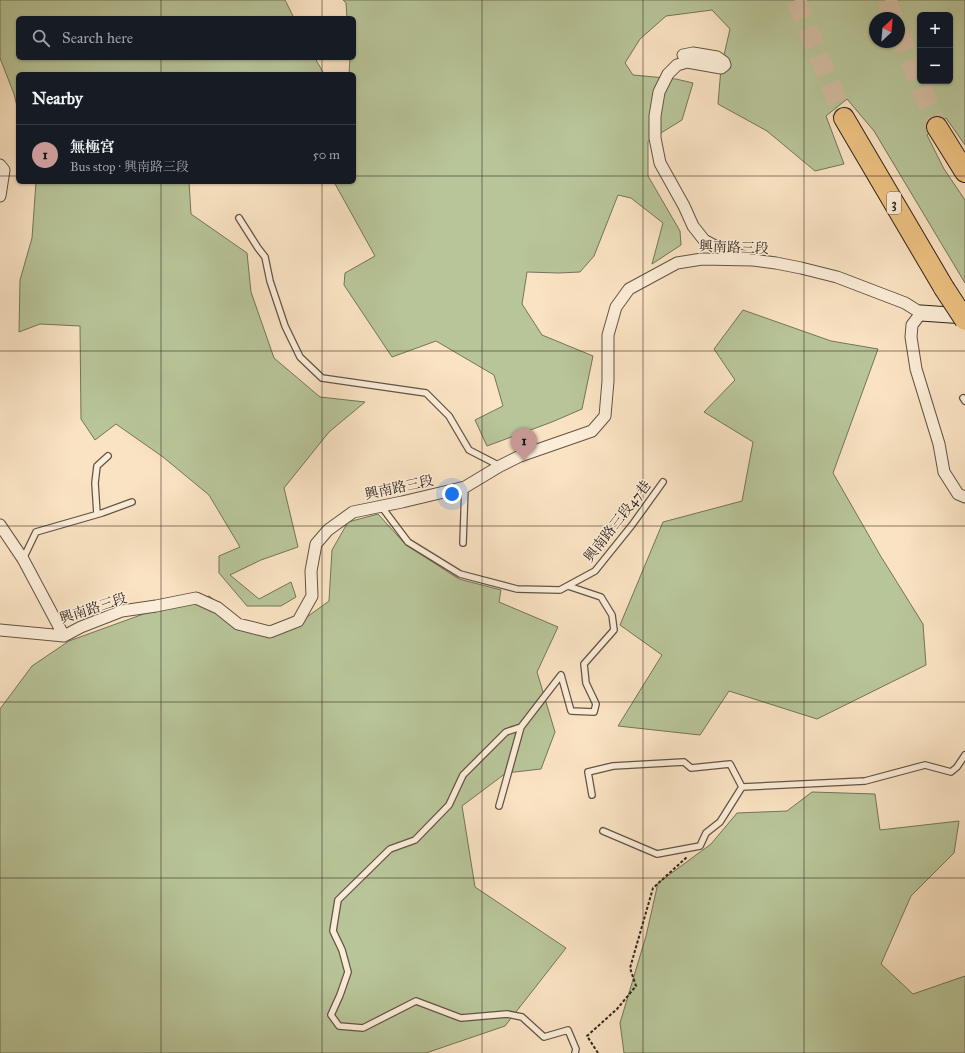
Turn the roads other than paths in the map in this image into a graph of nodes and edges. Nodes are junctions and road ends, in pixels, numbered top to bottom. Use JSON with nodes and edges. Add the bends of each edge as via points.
{"nodes":[{"id":1,"x":683,"y":55,"type":"dead end"},
{"id":2,"x":844,"y":118,"type":"tunnel mouth"},
{"id":3,"x":937,"y":126,"type":"tunnel mouth"},
{"id":4,"x":0,"y":165,"type":"edge"},
{"id":5,"x":965,"y":172,"type":"edge"},
{"id":6,"x":0,"y":196,"type":"edge"},
{"id":7,"x":239,"y":218,"type":"dead end"},
{"id":8,"x":753,"y":260,"type":"junction"},
{"id":9,"x":921,"y":313,"type":"junction"},
{"id":10,"x":965,"y":316,"type":"edge"},
{"id":11,"x":965,"y":320,"type":"edge"},
{"id":12,"x":108,"y":456,"type":"dead end"},
{"id":13,"x":500,"y":466,"type":"junction"},
{"id":14,"x":663,"y":482,"type":"dead end"},
{"id":15,"x":465,"y":487,"type":"junction"},
{"id":16,"x":965,"y":497,"type":"edge"},
{"id":17,"x":132,"y":502,"type":"dead end"},
{"id":18,"x":381,"y":506,"type":"junction"},
{"id":19,"x":97,"y":514,"type":"junction"},
{"id":20,"x":0,"y":525,"type":"edge"},
{"id":21,"x":463,"y":543,"type":"dead end"},
{"id":22,"x":23,"y":559,"type":"junction"},
{"id":23,"x":568,"y":586,"type":"junction"},
{"id":24,"x":0,"y":630,"type":"edge"},
{"id":25,"x":64,"y":636,"type":"junction"},
{"id":26,"x":521,"y":727,"type":"junction"},
{"id":27,"x":965,"y":755,"type":"edge"},
{"id":28,"x":742,"y":787,"type":"junction"},
{"id":29,"x":592,"y":796,"type":"dead end"},
{"id":30,"x":499,"y":806,"type":"dead end"},
{"id":31,"x":602,"y":832,"type":"dead end"},
{"id":32,"x":576,"y":1053,"type":"edge"}],
"edges":[{"from":1,"to":8,"type":"street","via":[[693,53],[717,57],[725,65],[721,68],[687,62],[677,65],[668,74],[659,92],[655,116],[655,138],[660,163],[693,226],[704,240]]},
{"from":2,"to":11,"type":"highway","number":"3","bridge":true},
{"from":3,"to":5,"type":"highway"},
{"from":4,"to":6,"type":"street","via":[[4,170]]},
{"from":7,"to":13,"type":"lane","via":[[265,256],[270,281],[285,326],[300,357],[322,378],[426,393],[449,416],[469,450]]},
{"from":8,"to":9,"type":"street","name":"興南路三段","via":[[795,266],[837,277],[905,303]]},
{"from":8,"to":13,"type":"street","name":"興南路三段","via":[[702,259],[677,263],[629,289],[616,307],[608,335],[605,416],[592,431],[520,456]]},
{"from":9,"to":10,"type":"street"},
{"from":9,"to":16,"type":"street","via":[[912,325],[911,337],[916,369],[939,444],[944,472],[958,494]]},
{"from":12,"to":19,"type":"lane","via":[[97,466]]},
{"from":13,"to":15,"type":"street","name":"興南路三段"},
{"from":14,"to":23,"type":"lane","name":"興南路三段47巷","via":[[595,571]]},
{"from":15,"to":18,"type":"street","name":"興南路三段"},
{"from":15,"to":21,"type":"lane"},
{"from":17,"to":19,"type":"lane"},
{"from":18,"to":23,"type":"lane","name":"興南路三段47巷","via":[[408,542],[460,574],[517,589],[560,590]]},
{"from":18,"to":25,"type":"street","name":"興南路三段","via":[[354,512],[328,530],[316,544],[311,570],[312,596],[298,621],[270,632],[238,624],[218,608],[196,598],[122,611]]},
{"from":19,"to":22,"type":"lane","via":[[36,532]]},
{"from":20,"to":22,"type":"street"},
{"from":22,"to":25,"type":"street"},
{"from":23,"to":26,"type":"lane","name":"興南路三段47巷","via":[[601,597],[612,615],[614,630],[584,664],[586,683],[596,704],[594,712],[571,711],[561,675]]},
{"from":24,"to":25,"type":"street","name":"興南路三段"},
{"from":26,"to":30,"type":"lane","name":"興南路三段47巷"},
{"from":26,"to":32,"type":"lane","via":[[506,732],[463,775],[449,805],[415,840],[390,849],[338,900],[333,931],[348,972],[331,1015],[339,1026],[363,1028],[416,1001],[461,1018],[506,1014],[522,1017],[544,1037],[568,1030]]},
{"from":27,"to":28,"type":"lane","via":[[951,772],[925,765],[865,781]]},
{"from":28,"to":29,"type":"lane","via":[[730,764],[691,768],[684,762],[613,766],[588,772]]},
{"from":28,"to":31,"type":"lane","via":[[720,822],[706,833],[700,846],[657,854]]}]}
